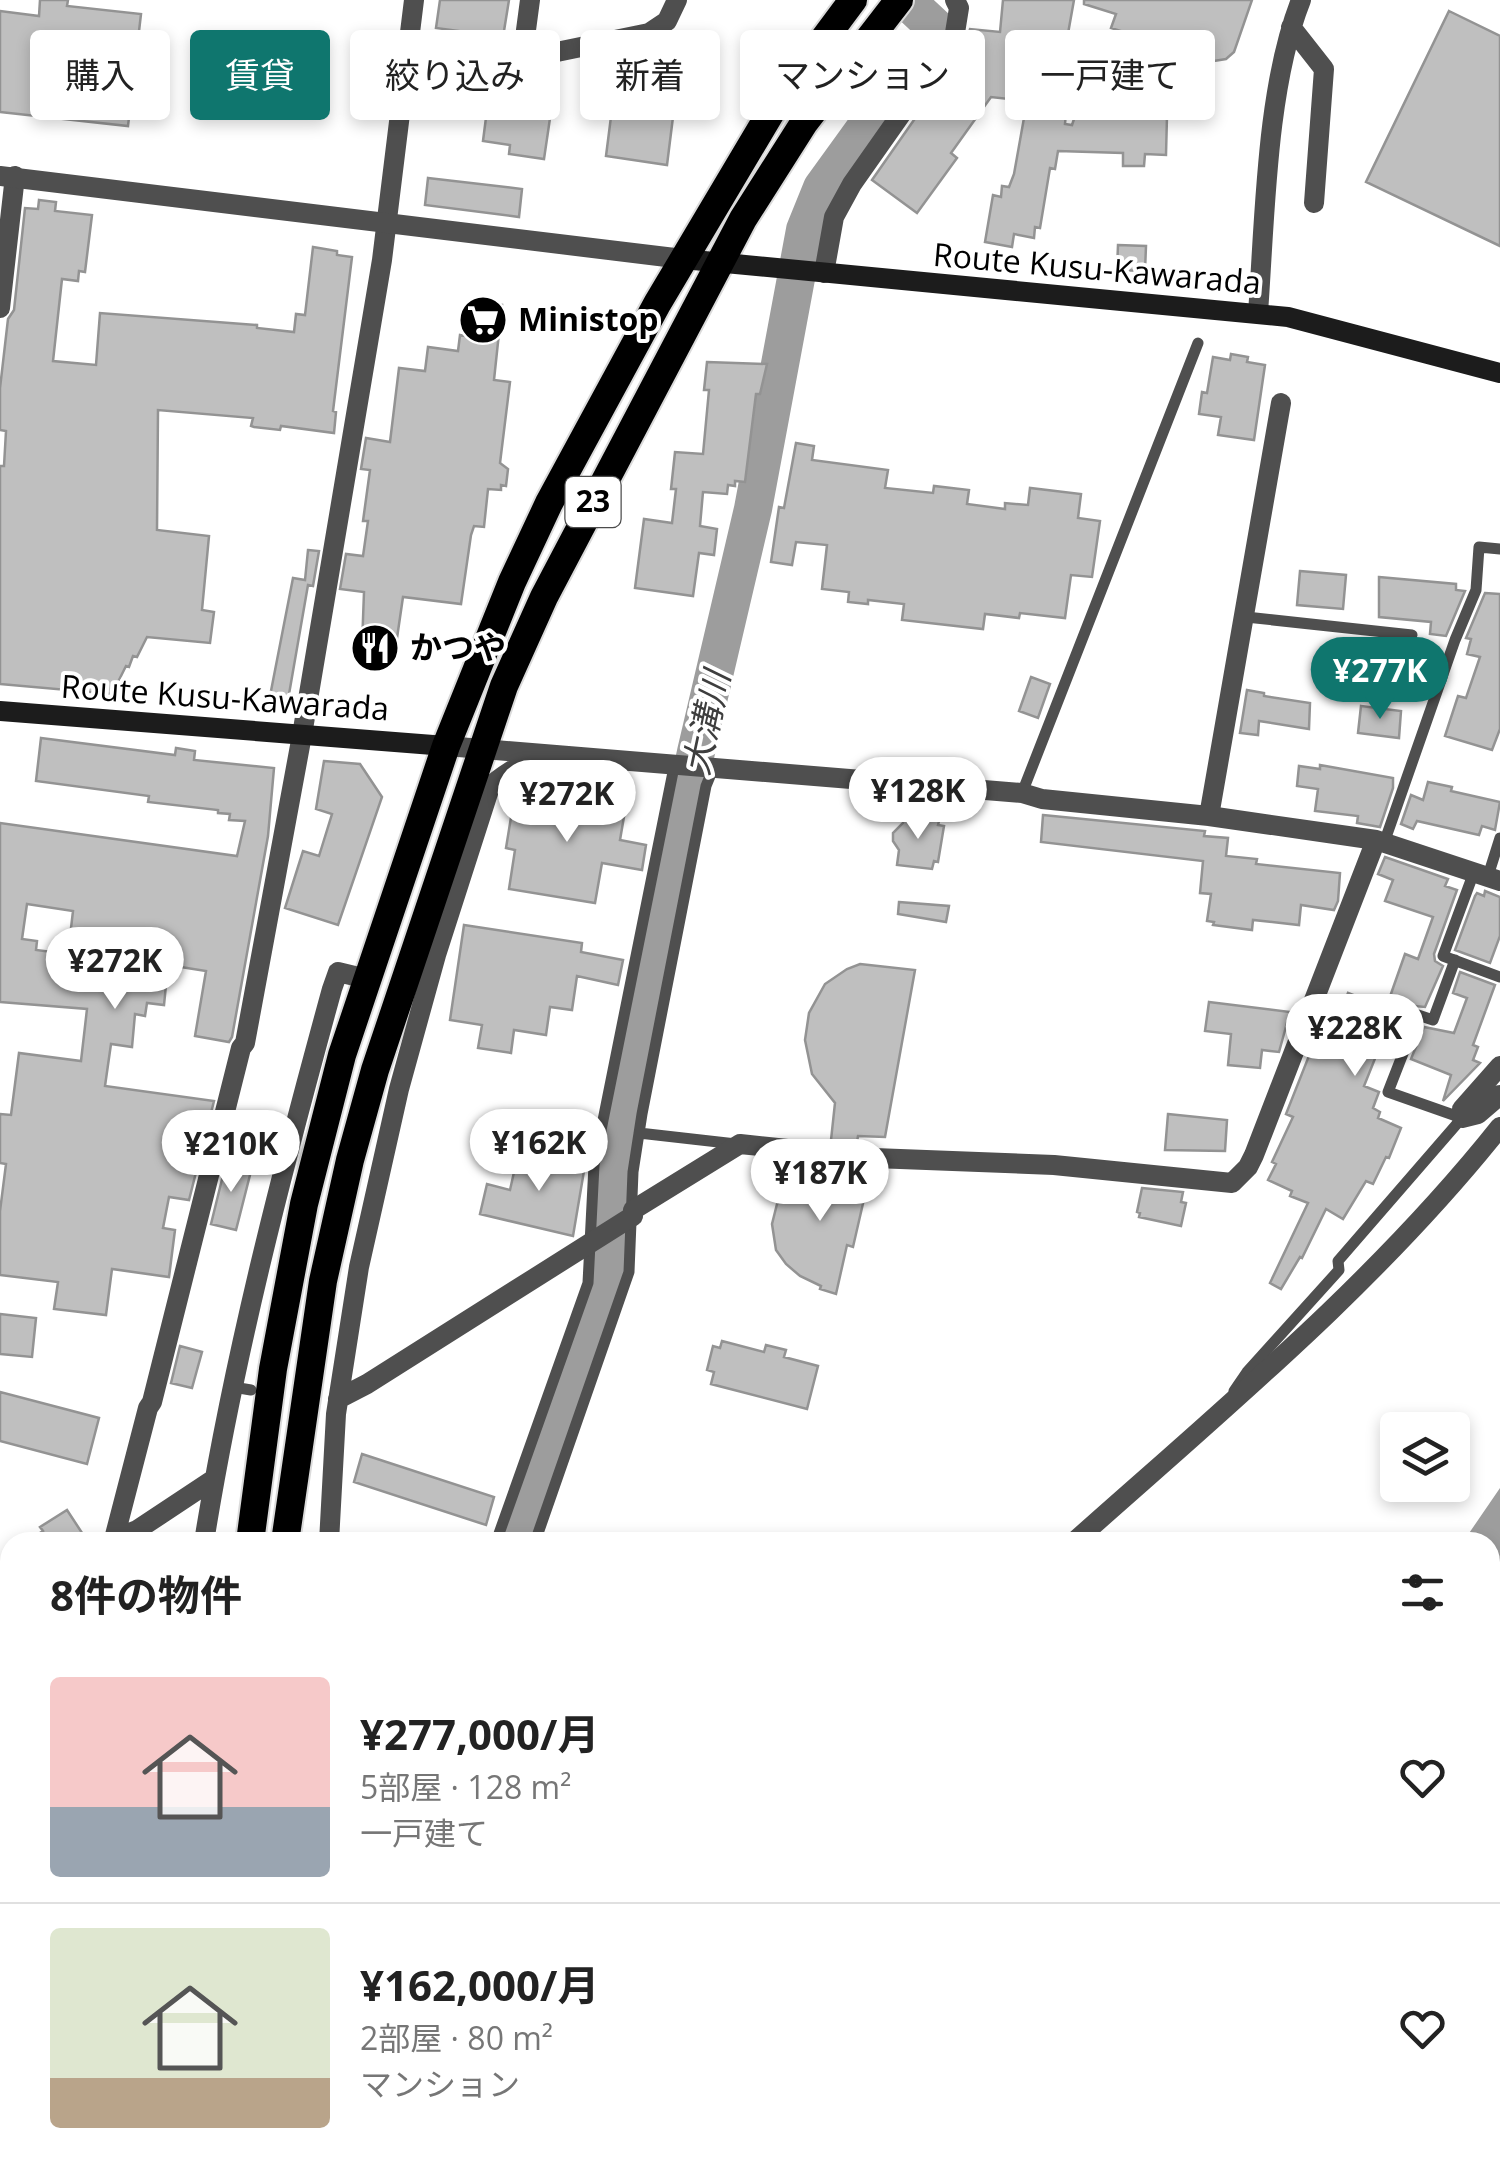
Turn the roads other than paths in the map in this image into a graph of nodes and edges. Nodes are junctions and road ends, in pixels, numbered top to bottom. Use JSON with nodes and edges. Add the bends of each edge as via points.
{"nodes":[{"id":1,"x":414,"y":0,"type":"edge"},
{"id":2,"x":530,"y":0,"type":"edge"},
{"id":3,"x":677,"y":0,"type":"edge"},
{"id":4,"x":853,"y":0,"type":"edge"},
{"id":5,"x":955,"y":0,"type":"edge"},
{"id":6,"x":1302,"y":0,"type":"edge"},
{"id":7,"x":894,"y":6,"type":"edge"},
{"id":8,"x":1291,"y":26,"type":"junction"},
{"id":9,"x":410,"y":30,"type":"edge"},
{"id":10,"x":526,"y":30,"type":"edge"},
{"id":11,"x":560,"y":52,"type":"edge"},
{"id":12,"x":398,"y":120,"type":"edge"},
{"id":13,"x":7,"y":176,"type":"edge"},
{"id":14,"x":1314,"y":203,"type":"dead end"},
{"id":15,"x":386,"y":222,"type":"junction"},
{"id":16,"x":682,"y":259,"type":"junction"},
{"id":17,"x":720,"y":262,"type":"junction"},
{"id":18,"x":821,"y":273,"type":"junction"},
{"id":19,"x":0,"y":308,"type":"edge"},
{"id":20,"x":1258,"y":313,"type":"junction"},
{"id":21,"x":1198,"y":342,"type":"dead end"},
{"id":22,"x":1500,"y":373,"type":"edge"},
{"id":23,"x":1281,"y":402,"type":"dead end"},
{"id":24,"x":1500,"y":549,"type":"edge"},
{"id":25,"x":1246,"y":618,"type":"junction"},
{"id":26,"x":1412,"y":635,"type":"dead end"},
{"id":27,"x":0,"y":711,"type":"edge"},
{"id":28,"x":302,"y":735,"type":"junction"},
{"id":29,"x":446,"y":746,"type":"junction"},
{"id":30,"x":481,"y":749,"type":"junction"},
{"id":31,"x":538,"y":754,"type":"junction"},
{"id":32,"x":677,"y":767,"type":"junction"},
{"id":33,"x":710,"y":769,"type":"junction"},
{"id":34,"x":1022,"y":793,"type":"junction"},
{"id":35,"x":1209,"y":816,"type":"junction"},
{"id":36,"x":1500,"y":838,"type":"edge"},
{"id":37,"x":1380,"y":842,"type":"junction"},
{"id":38,"x":1487,"y":876,"type":"edge"},
{"id":39,"x":1455,"y":960,"type":"junction"},
{"id":40,"x":1500,"y":977,"type":"edge"},
{"id":41,"x":367,"y":979,"type":"junction"},
{"id":42,"x":1500,"y":1066,"type":"edge"},
{"id":43,"x":1500,"y":1094,"type":"edge"},
{"id":44,"x":1462,"y":1118,"type":"junction"},
{"id":45,"x":1500,"y":1127,"type":"edge"},
{"id":46,"x":639,"y":1133,"type":"junction"},
{"id":47,"x":740,"y":1144,"type":"junction"},
{"id":48,"x":631,"y":1215,"type":"junction"},
{"id":49,"x":591,"y":1241,"type":"junction"},
{"id":50,"x":329,"y":1400,"type":"junction"},
{"id":51,"x":1212,"y":1422,"type":"junction"},
{"id":52,"x":214,"y":1479,"type":"junction"},
{"id":53,"x":115,"y":1532,"type":"edge"},
{"id":54,"x":133,"y":1532,"type":"edge"},
{"id":55,"x":206,"y":1532,"type":"edge"},
{"id":56,"x":251,"y":1532,"type":"edge"},
{"id":57,"x":286,"y":1532,"type":"edge"},
{"id":58,"x":329,"y":1532,"type":"edge"},
{"id":59,"x":500,"y":1532,"type":"edge"},
{"id":60,"x":539,"y":1532,"type":"edge"},
{"id":61,"x":1086,"y":1532,"type":"edge"}],
"edges":[{"from":1,"to":9,"type":"street"},
{"from":2,"to":10,"type":"street"},
{"from":3,"to":11,"type":"street","via":[[667,20],[649,33]]},
{"from":4,"to":16,"type":"highway","number":"23","via":[[778,102]]},
{"from":5,"to":18,"type":"street","via":[[954,38],[852,184],[834,216]]},
{"from":6,"to":8,"type":"street"},
{"from":7,"to":17,"type":"highway","number":"23","via":[[804,124]]},
{"from":8,"to":14,"type":"street","via":[[1324,70]]},
{"from":8,"to":20,"type":"street","via":[[1275,110]]},
{"from":12,"to":15,"type":"street"},
{"from":13,"to":15,"type":"street"},
{"from":13,"to":19,"type":"street"},
{"from":15,"to":16,"type":"street"},
{"from":15,"to":28,"type":"street"},
{"from":16,"to":17,"type":"main road","name":"Route Kusu-Kawarada"},
{"from":16,"to":29,"type":"highway","number":"23","via":[[549,503]]},
{"from":17,"to":18,"type":"main road","name":"Route Kusu-Kawarada"},
{"from":17,"to":30,"type":"highway","number":"23","via":[[544,597]]},
{"from":18,"to":20,"type":"main road","name":"Route Kusu-Kawarada"},
{"from":20,"to":22,"type":"main road","name":"Route Kusu-Kawarada"},
{"from":21,"to":34,"type":"lane"},
{"from":23,"to":25,"type":"street"},
{"from":24,"to":37,"type":"lane","via":[[1479,547],[1476,590]]},
{"from":25,"to":26,"type":"lane"},
{"from":25,"to":35,"type":"street"},
{"from":27,"to":28,"type":"main road","name":"Route Kusu-Kawarada"},
{"from":28,"to":29,"type":"main road","name":"Route Kusu-Kawarada"},
{"from":28,"to":53,"type":"street","via":[[245,1042]]},
{"from":29,"to":30,"type":"street"},
{"from":29,"to":41,"type":"highway","number":"23"},
{"from":30,"to":31,"type":"street"},
{"from":30,"to":57,"type":"highway","number":"23","via":[[350,1160],[323,1281]]},
{"from":31,"to":32,"type":"street"},
{"from":31,"to":50,"type":"street","via":[[490,787],[400,1089]]},
{"from":32,"to":33,"type":"street"},
{"from":32,"to":49,"type":"lane","via":[[601,1121],[590,1189]]},
{"from":33,"to":34,"type":"street"},
{"from":33,"to":46,"type":"lane"},
{"from":34,"to":35,"type":"street"},
{"from":35,"to":37,"type":"street"},
{"from":36,"to":38,"type":"lane"},
{"from":37,"to":38,"type":"street"},
{"from":37,"to":47,"type":"street","via":[[1254,1155],[1232,1183]]},
{"from":38,"to":39,"type":"lane","via":[[1443,956]]},
{"from":39,"to":40,"type":"lane"},
{"from":39,"to":44,"type":"lane","via":[[1433,1020],[1418,1015],[1388,1092]]},
{"from":41,"to":52,"type":"street","via":[[338,972],[332,988],[292,1137],[242,1389]]},
{"from":41,"to":56,"type":"highway","number":"23","via":[[342,1054],[286,1293]]},
{"from":42,"to":44,"type":"street","via":[[1462,1108]]},
{"from":43,"to":44,"type":"street","via":[[1478,1114]]},
{"from":44,"to":51,"type":"lane","via":[[1338,1260],[1339,1270],[1246,1372]]},
{"from":45,"to":51,"type":"street","via":[[1391,1250]]},
{"from":46,"to":47,"type":"lane"},
{"from":46,"to":48,"type":"lane"},
{"from":47,"to":48,"type":"street"},
{"from":48,"to":49,"type":"street"},
{"from":48,"to":60,"type":"lane","via":[[624,1290]]},
{"from":49,"to":50,"type":"street","via":[[367,1384]]},
{"from":49,"to":59,"type":"lane","via":[[588,1284]]},
{"from":50,"to":58,"type":"street"},
{"from":51,"to":61,"type":"street"},
{"from":52,"to":54,"type":"street"},
{"from":52,"to":55,"type":"street"}]}
